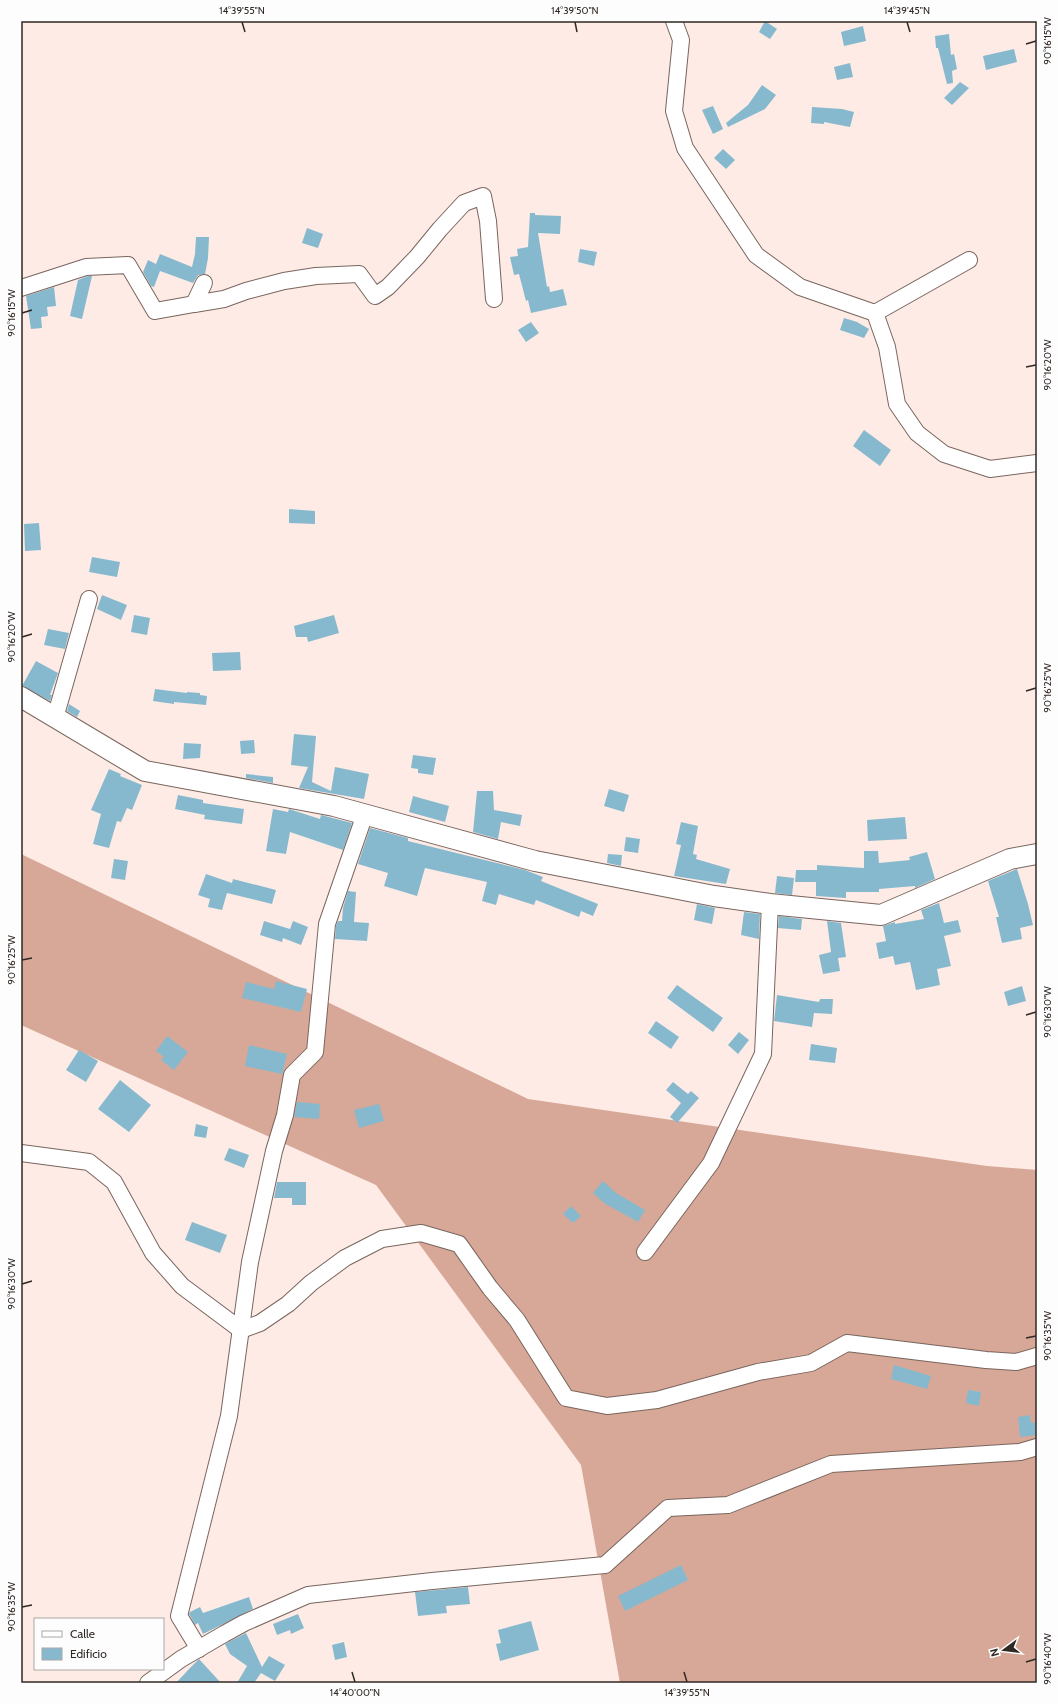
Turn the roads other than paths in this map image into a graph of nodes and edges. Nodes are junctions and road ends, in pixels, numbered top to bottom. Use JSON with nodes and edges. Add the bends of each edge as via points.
{"nodes":[{"id":1,"x":674,"y":21,"type":"edge"},
{"id":2,"x":969,"y":260,"type":"dead end"},
{"id":3,"x":204,"y":284,"type":"dead end"},
{"id":4,"x":21,"y":288,"type":"edge"},
{"id":5,"x":494,"y":299,"type":"dead end"},
{"id":6,"x":194,"y":304,"type":"junction"},
{"id":7,"x":875,"y":313,"type":"junction"},
{"id":8,"x":1037,"y":463,"type":"edge"},
{"id":9,"x":88,"y":599,"type":"dead end"},
{"id":10,"x":21,"y":697,"type":"edge"},
{"id":11,"x":56,"y":718,"type":"junction"},
{"id":12,"x":364,"y":814,"type":"junction"},
{"id":13,"x":1037,"y":854,"type":"edge"},
{"id":14,"x":770,"y":904,"type":"junction"},
{"id":15,"x":21,"y":1153,"type":"edge"},
{"id":16,"x":645,"y":1252,"type":"dead end"},
{"id":17,"x":241,"y":1330,"type":"junction"},
{"id":18,"x":1037,"y":1356,"type":"edge"},
{"id":19,"x":1037,"y":1447,"type":"edge"},
{"id":20,"x":199,"y":1649,"type":"junction"},
{"id":21,"x":148,"y":1683,"type":"edge"}],
"edges":[{"from":1,"to":7,"type":"street","via":[[681,40],[674,111],[685,148],[756,255],[800,287]]},
{"from":2,"to":7,"type":"street"},
{"from":3,"to":6,"type":"street"},
{"from":4,"to":6,"type":"street","via":[[86,267],[128,265],[155,310]]},
{"from":5,"to":6,"type":"street","via":[[488,221],[483,196],[464,203],[412,262],[388,287],[375,296],[359,274],[352,274],[284,281],[224,299]]},
{"from":7,"to":8,"type":"street","via":[[887,347],[897,404],[917,433],[944,454],[990,469]]},
{"from":9,"to":11,"type":"street"},
{"from":10,"to":11,"type":"street"},
{"from":11,"to":12,"type":"street","via":[[145,771],[334,806]]},
{"from":12,"to":14,"type":"street","via":[[535,861],[714,896]]},
{"from":12,"to":17,"type":"street","via":[[327,924],[315,1052],[292,1075],[250,1262]]},
{"from":13,"to":14,"type":"street","via":[[1010,859],[881,915]]},
{"from":14,"to":16,"type":"street","via":[[764,1054],[711,1163]]},
{"from":15,"to":17,"type":"street","via":[[89,1162],[114,1182],[153,1253],[182,1286]]},
{"from":17,"to":18,"type":"street","via":[[271,1316],[345,1258],[382,1239],[421,1233],[459,1244],[490,1288],[517,1320],[566,1398],[608,1406],[657,1400],[758,1372],[811,1363],[847,1343],[986,1360],[1016,1362]]},
{"from":17,"to":20,"type":"street","via":[[229,1416],[179,1616]]},
{"from":19,"to":20,"type":"street","via":[[1020,1452],[831,1464],[728,1505],[668,1508],[605,1565],[308,1595],[244,1623]]},
{"from":20,"to":21,"type":"street"}]}
